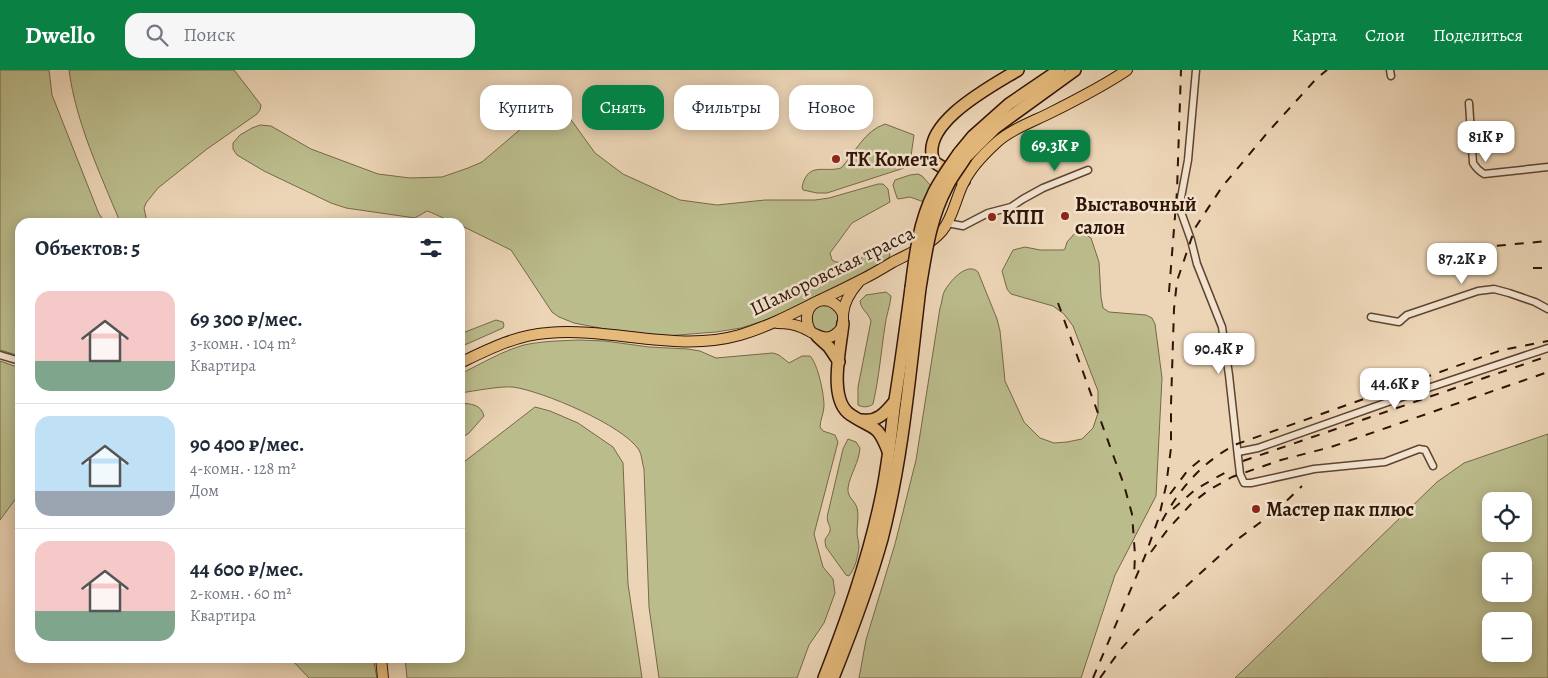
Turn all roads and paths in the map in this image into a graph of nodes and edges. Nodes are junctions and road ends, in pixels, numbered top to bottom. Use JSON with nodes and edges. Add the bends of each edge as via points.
{"nodes":[{"id":1,"x":1018,"y":70,"type":"edge"},
{"id":2,"x":1059,"y":70,"type":"edge"},
{"id":3,"x":1075,"y":70,"type":"edge"},
{"id":4,"x":1127,"y":70,"type":"edge"},
{"id":5,"x":1196,"y":70,"type":"edge"},
{"id":6,"x":1469,"y":103,"type":"dead end"},
{"id":7,"x":962,"y":155,"type":"junction"},
{"id":8,"x":1548,"y":167,"type":"edge"},
{"id":9,"x":1088,"y":170,"type":"dead end"},
{"id":10,"x":964,"y":181,"type":"junction"},
{"id":11,"x":947,"y":224,"type":"junction"},
{"id":12,"x":863,"y":280,"type":"junction"},
{"id":13,"x":916,"y":288,"type":"junction"},
{"id":14,"x":816,"y":302,"type":"junction"},
{"id":15,"x":1548,"y":309,"type":"edge"},
{"id":16,"x":1371,"y":317,"type":"dead end"},
{"id":17,"x":843,"y":318,"type":"junction"},
{"id":18,"x":773,"y":323,"type":"junction"},
{"id":19,"x":814,"y":334,"type":"junction"},
{"id":20,"x":1548,"y":348,"type":"edge"},
{"id":21,"x":0,"y":355,"type":"edge"},
{"id":22,"x":15,"y":360,"type":"edge"},
{"id":23,"x":465,"y":361,"type":"edge"},
{"id":24,"x":839,"y":362,"type":"junction"},
{"id":25,"x":895,"y":401,"type":"junction"},
{"id":26,"x":860,"y":420,"type":"junction"},
{"id":27,"x":1238,"y":452,"type":"junction"},
{"id":28,"x":889,"y":453,"type":"junction"},
{"id":29,"x":1433,"y":466,"type":"dead end"},
{"id":30,"x":382,"y":663,"type":"edge"},
{"id":31,"x":383,"y":678,"type":"edge"},
{"id":32,"x":824,"y":678,"type":"edge"},
{"id":33,"x":833,"y":678,"type":"edge"}],
"edges":[{"from":1,"to":10,"type":"highway","via":[[972,99],[941,127],[932,143],[934,162]]},
{"from":2,"to":7,"type":"highway","via":[[1009,104],[973,136]]},
{"from":3,"to":7,"type":"highway"},
{"from":4,"to":10,"type":"main road","via":[[1082,98],[997,142],[980,158]]},
{"from":5,"to":27,"type":"street","via":[[1188,160],[1180,203],[1197,264],[1222,327]]},
{"from":6,"to":8,"type":"street","via":[[1473,163],[1480,172]]},
{"from":7,"to":13,"type":"highway","bridge":true,"via":[[935,213]]},
{"from":9,"to":11,"type":"street","via":[[963,226]]},
{"from":10,"to":11,"type":"main road"},
{"from":11,"to":12,"type":"main road","name":"Шаморовская трасса","via":[[923,247]]},
{"from":12,"to":14,"type":"main road","name":"Шаморовская трасса"},
{"from":12,"to":17,"type":"main road","via":[[850,294]]},
{"from":13,"to":25,"type":"highway"},
{"from":13,"to":33,"type":"highway","via":[[902,433],[889,506],[854,626]]},
{"from":14,"to":17,"type":"main road","via":[[832,301],[839,306]]},
{"from":14,"to":18,"type":"main road","name":"Шаморовская трасса"},
{"from":14,"to":19,"type":"main road","via":[[810,306],[806,319]]},
{"from":15,"to":16,"type":"street","via":[[1494,290],[1444,301],[1407,315],[1399,322]]},
{"from":17,"to":19,"type":"main road","via":[[833,336],[828,338]]},
{"from":17,"to":24,"type":"highway"},
{"from":18,"to":19,"type":"main road","via":[[794,325]]},
{"from":18,"to":23,"type":"main road","name":"Шаморовская трасса","via":[[737,335],[685,342],[580,332],[546,333],[509,342]]},
{"from":19,"to":24,"type":"highway","via":[[829,347]]},
{"from":20,"to":27,"type":"street","via":[[1258,448]]},
{"from":21,"to":22,"type":"street"},
{"from":24,"to":26,"type":"highway","via":[[840,402]]},
{"from":25,"to":26,"type":"highway","via":[[880,418]]},
{"from":25,"to":28,"type":"highway"},
{"from":26,"to":28,"type":"highway","via":[[878,430]]},
{"from":27,"to":29,"type":"street","via":[[1244,483],[1314,468],[1391,461],[1419,449],[1425,450]]},
{"from":28,"to":32,"type":"highway","via":[[868,551],[846,623]]},
{"from":30,"to":31,"type":"main road"}]}
